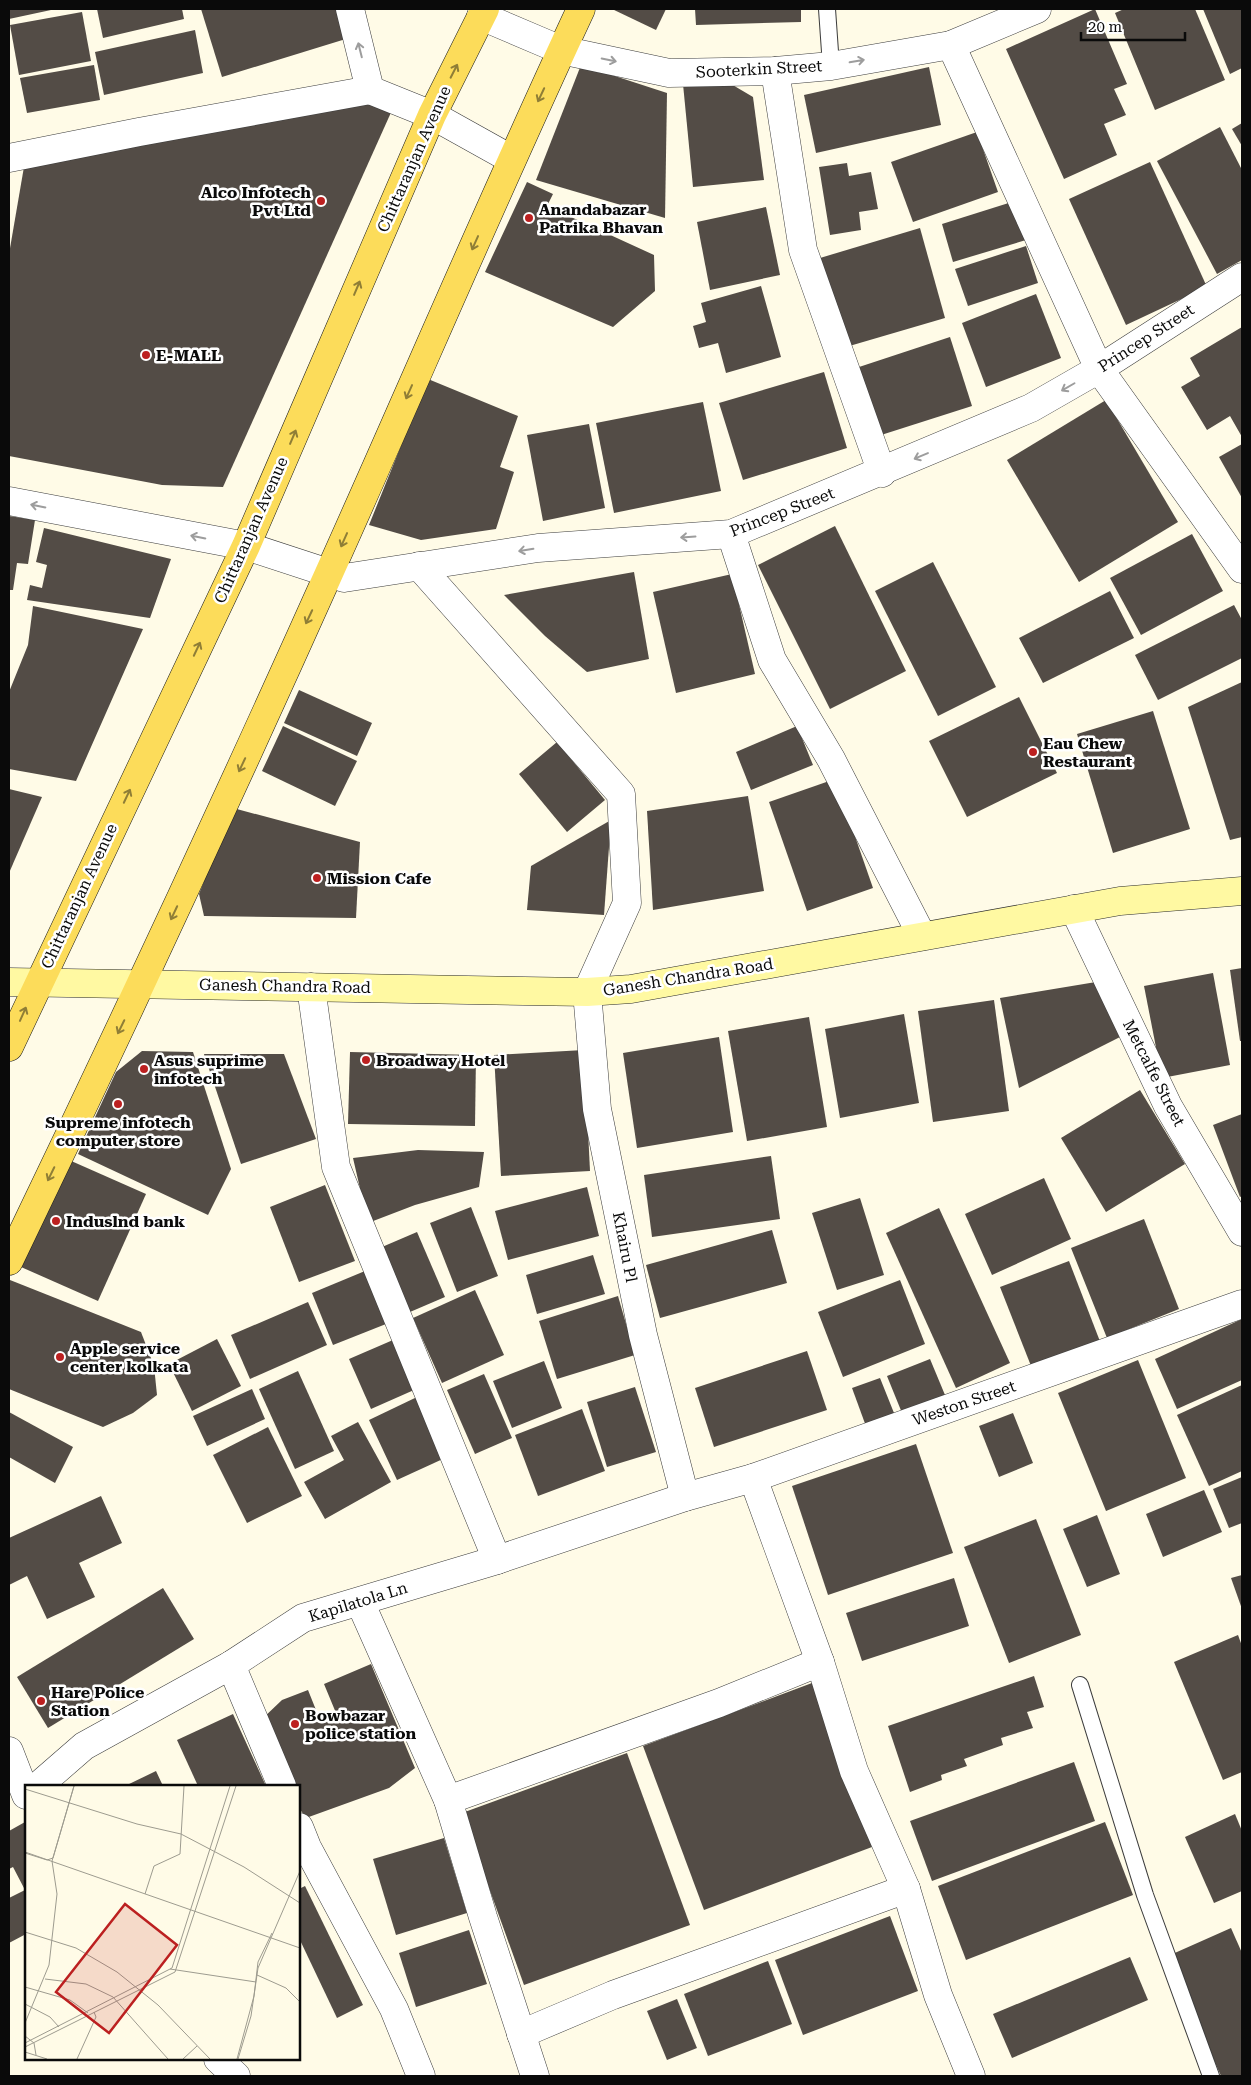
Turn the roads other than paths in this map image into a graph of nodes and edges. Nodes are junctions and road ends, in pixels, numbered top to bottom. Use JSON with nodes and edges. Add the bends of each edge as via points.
{"nodes":[{"id":1,"x":350,"y":9,"type":"edge"},
{"id":2,"x":581,"y":9,"type":"edge"},
{"id":3,"x":827,"y":9,"type":"edge"},
{"id":4,"x":1037,"y":9,"type":"edge"},
{"id":5,"x":483,"y":12,"type":"edge"},
{"id":6,"x":951,"y":45,"type":"junction"},
{"id":7,"x":561,"y":50,"type":"junction"},
{"id":8,"x":831,"y":66,"type":"junction"},
{"id":9,"x":775,"y":71,"type":"junction"},
{"id":10,"x":370,"y":90,"type":"junction"},
{"id":11,"x":432,"y":114,"type":"junction"},
{"id":12,"x":9,"y":158,"type":"edge"},
{"id":13,"x":511,"y":159,"type":"junction"},
{"id":14,"x":1242,"y":277,"type":"edge"},
{"id":15,"x":1099,"y":369,"type":"junction"},
{"id":16,"x":882,"y":472,"type":"junction"},
{"id":17,"x":9,"y":501,"type":"edge"},
{"id":18,"x":731,"y":534,"type":"junction"},
{"id":19,"x":246,"y":546,"type":"junction"},
{"id":20,"x":419,"y":566,"type":"junction"},
{"id":21,"x":1242,"y":569,"type":"edge"},
{"id":22,"x":329,"y":573,"type":"junction"},
{"id":23,"x":1242,"y":891,"type":"edge"},
{"id":24,"x":1074,"y":909,"type":"junction"},
{"id":25,"x":922,"y":936,"type":"junction"},
{"id":26,"x":9,"y":982,"type":"edge"},
{"id":27,"x":38,"y":982,"type":"junction"},
{"id":28,"x":142,"y":984,"type":"junction"},
{"id":29,"x":311,"y":987,"type":"junction"},
{"id":30,"x":587,"y":992,"type":"junction"},
{"id":31,"x":9,"y":1047,"type":"edge"},
{"id":32,"x":1242,"y":1232,"type":"edge"},
{"id":33,"x":9,"y":1261,"type":"edge"},
{"id":34,"x":1242,"y":1304,"type":"edge"},
{"id":35,"x":753,"y":1478,"type":"junction"},
{"id":36,"x":685,"y":1497,"type":"junction"},
{"id":37,"x":497,"y":1560,"type":"junction"},
{"id":38,"x":360,"y":1602,"type":"junction"},
{"id":39,"x":820,"y":1662,"type":"junction"},
{"id":40,"x":231,"y":1665,"type":"junction"},
{"id":41,"x":1080,"y":1685,"type":"dead end"},
{"id":42,"x":9,"y":1751,"type":"edge"},
{"id":43,"x":39,"y":1785,"type":"edge"},
{"id":44,"x":282,"y":1785,"type":"edge"},
{"id":45,"x":25,"y":1793,"type":"edge"},
{"id":46,"x":25,"y":1797,"type":"edge"},
{"id":47,"x":448,"y":1800,"type":"junction"},
{"id":48,"x":9,"y":1806,"type":"edge"},
{"id":49,"x":300,"y":1830,"type":"edge"},
{"id":50,"x":906,"y":1889,"type":"junction"},
{"id":51,"x":521,"y":2034,"type":"junction"},
{"id":52,"x":219,"y":2060,"type":"edge"},
{"id":53,"x":236,"y":2076,"type":"edge"},
{"id":54,"x":421,"y":2076,"type":"edge"},
{"id":55,"x":535,"y":2076,"type":"edge"},
{"id":56,"x":971,"y":2076,"type":"edge"},
{"id":57,"x":1211,"y":2076,"type":"edge"}],
"edges":[{"from":10,"to":1,"type":"street","one_way":true},
{"from":2,"to":7,"type":"main road"},
{"from":3,"to":8,"type":"lane"},
{"from":4,"to":6,"type":"street","name":"Sooterkin Street"},
{"from":5,"to":7,"type":"street","name":"Sooterkin Street"},
{"from":11,"to":5,"type":"main road","name":"Chittaranjan Avenue","one_way":true},
{"from":8,"to":6,"type":"street","name":"Sooterkin Street","one_way":true},
{"from":6,"to":15,"type":"street"},
{"from":7,"to":9,"type":"street","name":"Sooterkin Street","one_way":true,"via":[[669,73]]},
{"from":7,"to":13,"type":"main road","one_way":true},
{"from":8,"to":9,"type":"street","name":"Sooterkin Street"},
{"from":9,"to":16,"type":"street","via":[[803,250]]},
{"from":10,"to":11,"type":"street"},
{"from":10,"to":12,"type":"street"},
{"from":11,"to":13,"type":"street"},
{"from":19,"to":11,"type":"main road","name":"Chittaranjan Avenue","one_way":true},
{"from":13,"to":22,"type":"main road","one_way":true},
{"from":14,"to":15,"type":"street","name":"Princep Street"},
{"from":15,"to":16,"type":"street","name":"Princep Street","one_way":true,"via":[[1031,408]]},
{"from":15,"to":21,"type":"street"},
{"from":16,"to":18,"type":"street","name":"Princep Street"},
{"from":19,"to":17,"type":"street","name":"Princep Street","one_way":true},
{"from":18,"to":20,"type":"street","name":"Princep Street","one_way":true,"via":[[538,548]]},
{"from":18,"to":25,"type":"street","via":[[772,660],[831,758]]},
{"from":19,"to":22,"type":"street","name":"Princep Street"},
{"from":27,"to":19,"type":"main road","name":"Chittaranjan Avenue","one_way":true},
{"from":20,"to":22,"type":"street","name":"Princep Street","via":[[344,578]]},
{"from":20,"to":30,"type":"street","via":[[621,794],[627,904]]},
{"from":22,"to":28,"type":"main road","one_way":true},
{"from":23,"to":24,"type":"main road","name":"Ganesh Chandra Road","via":[[1120,901]]},
{"from":24,"to":25,"type":"main road","name":"Ganesh Chandra Road"},
{"from":24,"to":32,"type":"street","name":"Metcalfe Street","via":[[1168,1106]]},
{"from":25,"to":30,"type":"main road","name":"Ganesh Chandra Road","via":[[631,988]]},
{"from":26,"to":27,"type":"main road","name":"Ganesh Chandra Road"},
{"from":27,"to":28,"type":"main road","name":"Ganesh Chandra Road"},
{"from":31,"to":27,"type":"main road","name":"Chittaranjan Avenue","one_way":true},
{"from":28,"to":29,"type":"main road","name":"Ganesh Chandra Road"},
{"from":28,"to":33,"type":"main road","one_way":true},
{"from":29,"to":30,"type":"main road","name":"Ganesh Chandra Road"},
{"from":29,"to":37,"type":"street","via":[[336,1167]]},
{"from":30,"to":36,"type":"street","name":"Khairu Pl","via":[[597,1109],[643,1335]]},
{"from":34,"to":35,"type":"street","name":"Weston Street"},
{"from":35,"to":36,"type":"street","name":"Weston Street"},
{"from":35,"to":39,"type":"street"},
{"from":36,"to":37,"type":"street","name":"Kapilatola Ln"},
{"from":37,"to":38,"type":"street","name":"Kapilatola Ln"},
{"from":38,"to":40,"type":"street","name":"Kapilatola Ln","via":[[303,1618]]},
{"from":38,"to":47,"type":"street"},
{"from":39,"to":47,"type":"street","via":[[719,1703]]},
{"from":39,"to":50,"type":"street","via":[[854,1771]]},
{"from":40,"to":43,"type":"street","name":"Kapilatola Ln","via":[[84,1746]]},
{"from":40,"to":44,"type":"street"},
{"from":41,"to":57,"type":"lane","via":[[1145,1895]]},
{"from":42,"to":45,"type":"street"},
{"from":46,"to":48,"type":"street"},
{"from":47,"to":51,"type":"street"},
{"from":49,"to":54,"type":"street","via":[[394,2009]]},
{"from":50,"to":51,"type":"street","via":[[613,1995]]},
{"from":50,"to":56,"type":"street","via":[[938,1995]]},
{"from":51,"to":55,"type":"street"},
{"from":52,"to":53,"type":"street"}]}
